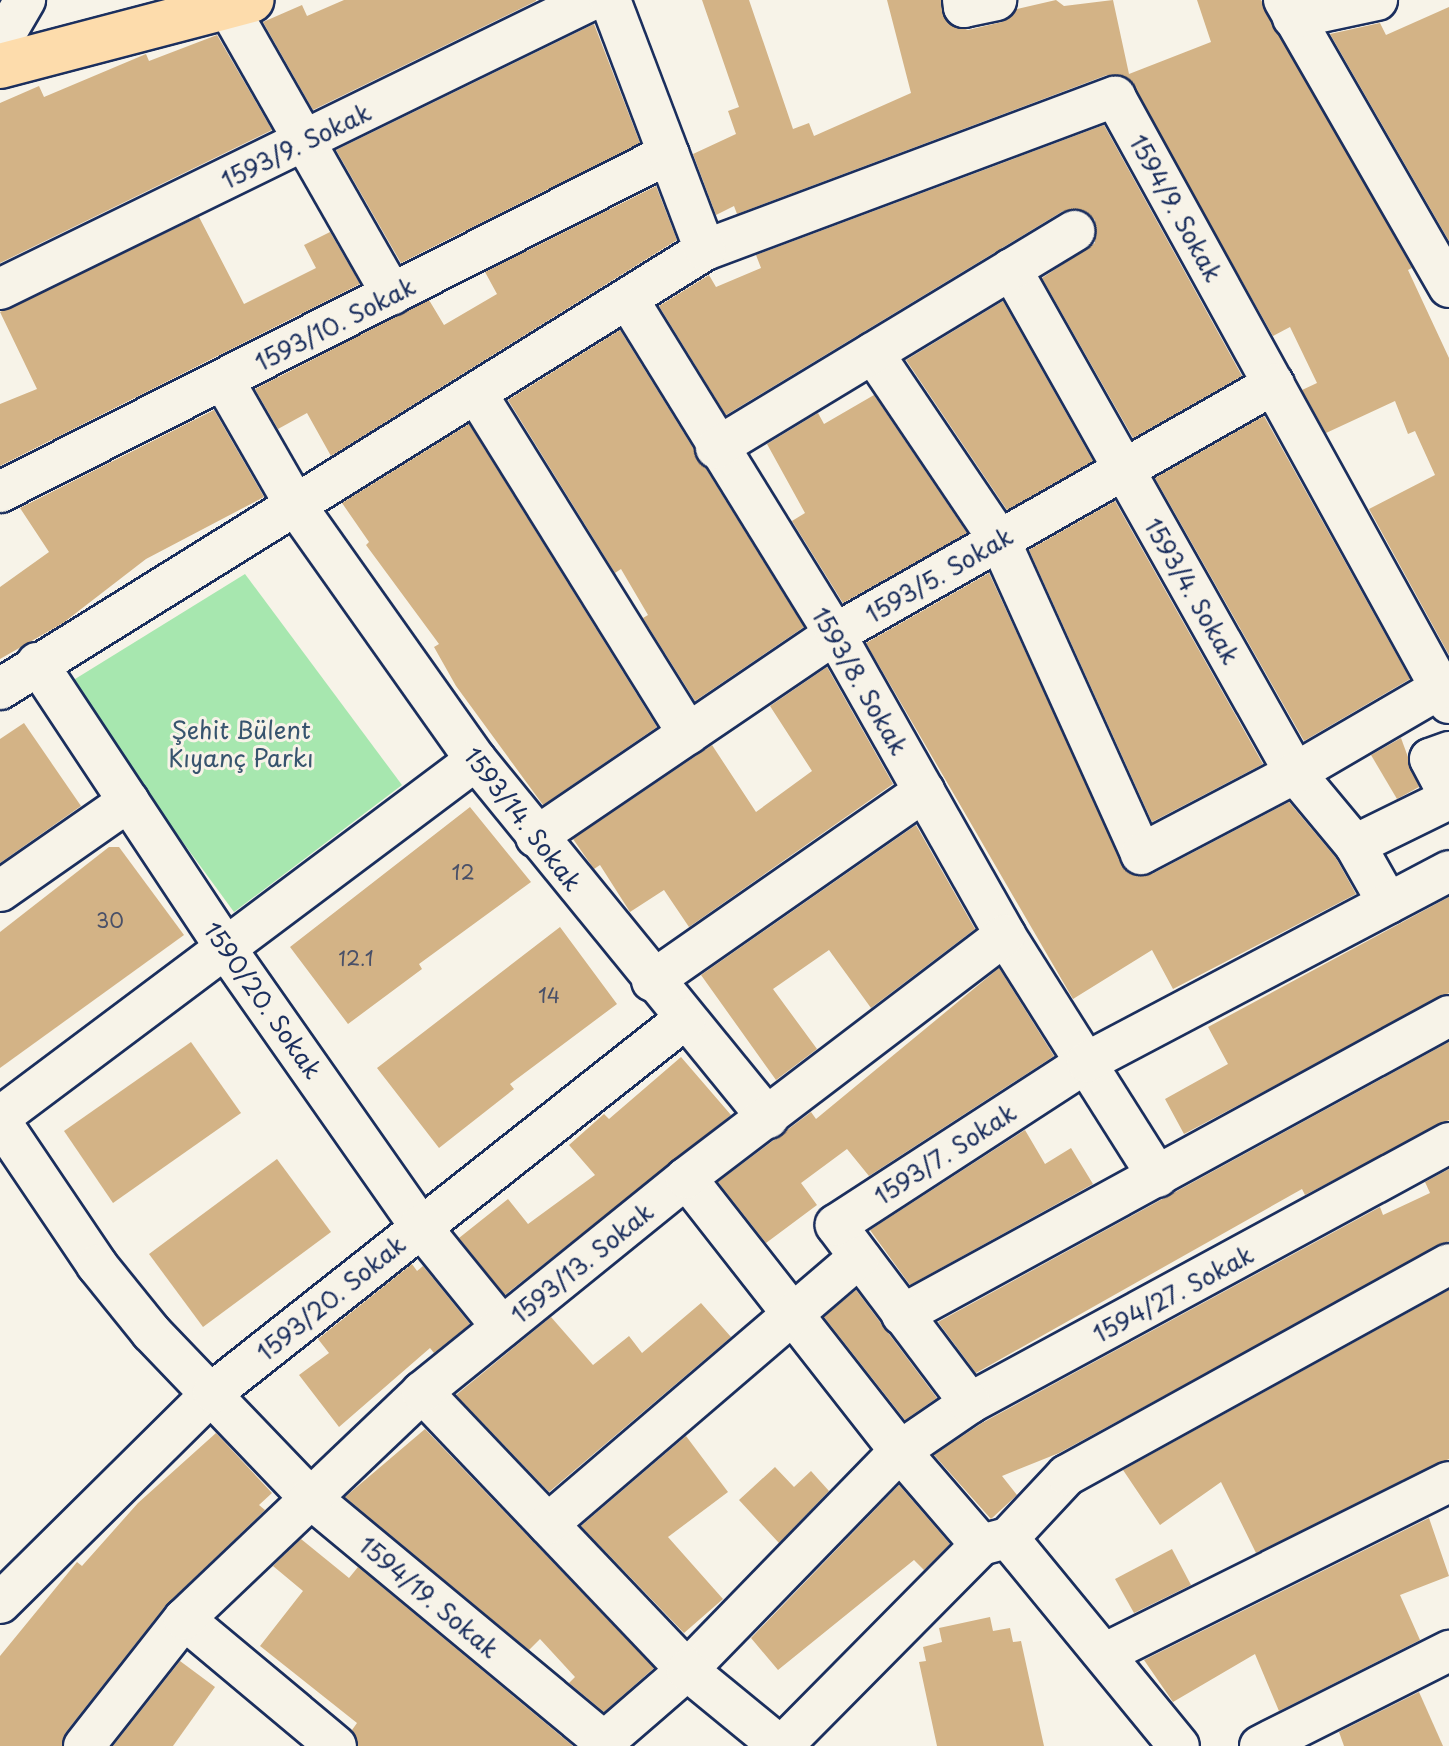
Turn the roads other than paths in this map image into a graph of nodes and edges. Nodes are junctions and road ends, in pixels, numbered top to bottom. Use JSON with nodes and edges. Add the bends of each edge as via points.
{"nodes":[{"id":1,"x":25,"y":0,"type":"edge"},
{"id":2,"x":591,"y":0,"type":"edge"},
{"id":3,"x":610,"y":0,"type":"edge"},
{"id":4,"x":963,"y":0,"type":"edge"},
{"id":5,"x":996,"y":0,"type":"edge"},
{"id":6,"x":1377,"y":0,"type":"edge"},
{"id":7,"x":231,"y":2,"type":"edge"},
{"id":8,"x":1288,"y":9,"type":"edge"},
{"id":9,"x":0,"y":43,"type":"edge"},
{"id":10,"x":0,"y":66,"type":"edge"},
{"id":11,"x":303,"y":143,"type":"junction"},
{"id":12,"x":668,"y":154,"type":"junction"},
{"id":13,"x":1075,"y":231,"type":"dead end"},
{"id":14,"x":705,"y":250,"type":"junction"},
{"id":15,"x":1011,"y":269,"type":"junction"},
{"id":16,"x":1449,"y":287,"type":"edge"},
{"id":17,"x":0,"y":289,"type":"edge"},
{"id":18,"x":392,"y":294,"type":"junction"},
{"id":19,"x":629,"y":301,"type":"junction"},
{"id":20,"x":873,"y":353,"type":"junction"},
{"id":21,"x":224,"y":381,"type":"junction"},
{"id":22,"x":1274,"y":384,"type":"junction"},
{"id":23,"x":478,"y":396,"type":"junction"},
{"id":24,"x":716,"y":448,"type":"junction"},
{"id":25,"x":1123,"y":470,"type":"junction"},
{"id":26,"x":0,"y":492,"type":"edge"},
{"id":27,"x":296,"y":506,"type":"junction"},
{"id":28,"x":1000,"y":541,"type":"junction"},
{"id":29,"x":835,"y":634,"type":"junction"},
{"id":30,"x":37,"y":663,"type":"junction"},
{"id":31,"x":0,"y":689,"type":"edge"},
{"id":32,"x":1446,"y":691,"type":"edge"},
{"id":33,"x":688,"y":734,"type":"junction"},
{"id":34,"x":1449,"y":752,"type":"edge"},
{"id":35,"x":476,"y":760,"type":"junction"},
{"id":36,"x":1295,"y":773,"type":"junction"},
{"id":37,"x":924,"y":791,"type":"junction"},
{"id":38,"x":1449,"y":797,"type":"edge"},
{"id":39,"x":129,"y":801,"type":"junction"},
{"id":40,"x":536,"y":837,"type":"junction"},
{"id":41,"x":1355,"y":845,"type":"junction"},
{"id":42,"x":1449,"y":871,"type":"edge"},
{"id":43,"x":0,"y":891,"type":"edge"},
{"id":44,"x":1388,"y":903,"type":"junction"},
{"id":45,"x":1005,"y":935,"type":"junction"},
{"id":46,"x":226,"y":949,"type":"junction"},
{"id":47,"x":652,"y":981,"type":"junction"},
{"id":48,"x":1449,"y":1016,"type":"edge"},
{"id":49,"x":685,"y":1019,"type":"junction"},
{"id":50,"x":1087,"y":1062,"type":"junction"},
{"id":51,"x":768,"y":1118,"type":"junction"},
{"id":52,"x":0,"y":1119,"type":"edge"},
{"id":53,"x":1449,"y":1143,"type":"edge"},
{"id":54,"x":1158,"y":1177,"type":"junction"},
{"id":55,"x":686,"y":1178,"type":"junction"},
{"id":56,"x":420,"y":1226,"type":"junction"},
{"id":57,"x":859,"y":1257,"type":"junction"},
{"id":58,"x":1449,"y":1264,"type":"edge"},
{"id":59,"x":792,"y":1313,"type":"junction"},
{"id":60,"x":902,"y":1315,"type":"junction"},
{"id":61,"x":502,"y":1327,"type":"junction"},
{"id":62,"x":213,"y":1392,"type":"junction"},
{"id":63,"x":422,"y":1392,"type":"junction"},
{"id":64,"x":970,"y":1403,"type":"junction"},
{"id":65,"x":900,"y":1451,"type":"junction"},
{"id":66,"x":1449,"y":1482,"type":"edge"},
{"id":67,"x":308,"y":1496,"type":"junction"},
{"id":68,"x":548,"y":1524,"type":"junction"},
{"id":69,"x":994,"y":1541,"type":"junction"},
{"id":70,"x":0,"y":1603,"type":"edge"},
{"id":71,"x":184,"y":1619,"type":"junction"},
{"id":72,"x":1449,"y":1651,"type":"edge"},
{"id":73,"x":1104,"y":1654,"type":"junction"},
{"id":74,"x":687,"y":1670,"type":"junction"},
{"id":75,"x":84,"y":1746,"type":"edge"},
{"id":76,"x":336,"y":1746,"type":"edge"},
{"id":77,"x":781,"y":1746,"type":"edge"},
{"id":78,"x":1179,"y":1746,"type":"edge"},
{"id":79,"x":1260,"y":1746,"type":"edge"}],
"edges":[{"from":1,"to":9,"type":"street"},
{"from":2,"to":11,"type":"street","name":"1593/9. Sokak"},
{"from":3,"to":12,"type":"street"},
{"from":4,"to":5,"type":"street","via":[[964,7]]},
{"from":6,"to":8,"type":"street"},
{"from":7,"to":10,"type":"main road"},
{"from":7,"to":11,"type":"street"},
{"from":8,"to":16,"type":"street"},
{"from":11,"to":17,"type":"street","name":"1593/9. Sokak"},
{"from":11,"to":18,"type":"street"},
{"from":12,"to":14,"type":"street"},
{"from":12,"to":18,"type":"street","name":"1593/10. Sokak"},
{"from":13,"to":15,"type":"street"},
{"from":14,"to":19,"type":"street"},
{"from":14,"to":22,"type":"street","name":"1594/9. Sokak","via":[[1115,97]]},
{"from":15,"to":20,"type":"street"},
{"from":15,"to":25,"type":"street","name":"1593/4. Sokak"},
{"from":18,"to":21,"type":"street","name":"1593/10. Sokak"},
{"from":19,"to":23,"type":"street"},
{"from":19,"to":24,"type":"street","name":"1593/8. Sokak"},
{"from":20,"to":24,"type":"street"},
{"from":20,"to":28,"type":"street"},
{"from":21,"to":26,"type":"street","name":"1593/10. Sokak"},
{"from":21,"to":27,"type":"street","name":"1593/14. Sokak"},
{"from":22,"to":25,"type":"street","name":"1593/5. Sokak"},
{"from":22,"to":32,"type":"street","name":"1594/9. Sokak"},
{"from":23,"to":27,"type":"street"},
{"from":23,"to":33,"type":"street"},
{"from":24,"to":29,"type":"street","name":"1593/8. Sokak"},
{"from":25,"to":28,"type":"street","name":"1593/5. Sokak"},
{"from":25,"to":36,"type":"street","name":"1593/4. Sokak"},
{"from":27,"to":30,"type":"street"},
{"from":27,"to":35,"type":"street","name":"1593/14. Sokak"},
{"from":28,"to":29,"type":"street","name":"1593/5. Sokak"},
{"from":28,"to":36,"type":"street","via":[[1141,854]]},
{"from":29,"to":33,"type":"street","name":"1593/5. Sokak"},
{"from":29,"to":37,"type":"street","name":"1593/8. Sokak"},
{"from":30,"to":31,"type":"street"},
{"from":30,"to":39,"type":"street","name":"1590/20. Sokak"},
{"from":32,"to":36,"type":"street"},
{"from":33,"to":40,"type":"street","name":"1593/5. Sokak"},
{"from":34,"to":38,"type":"street","via":[[1430,759]]},
{"from":35,"to":40,"type":"street","name":"1593/14. Sokak"},
{"from":35,"to":46,"type":"street"},
{"from":36,"to":41,"type":"street","name":"1593/4. Sokak"},
{"from":37,"to":45,"type":"street","name":"1593/8. Sokak"},
{"from":37,"to":47,"type":"street"},
{"from":38,"to":41,"type":"street"},
{"from":39,"to":43,"type":"street"},
{"from":39,"to":46,"type":"street","name":"1590/20. Sokak"},
{"from":40,"to":47,"type":"street","name":"1593/14. Sokak"},
{"from":41,"to":44,"type":"street","name":"1593/4. Sokak"},
{"from":42,"to":44,"type":"street","name":"1593/7. Sokak"},
{"from":44,"to":50,"type":"street","name":"1593/7. Sokak"},
{"from":45,"to":50,"type":"street","name":"1593/8. Sokak"},
{"from":45,"to":51,"type":"street","name":"1593/13. Sokak"},
{"from":46,"to":52,"type":"street"},
{"from":46,"to":56,"type":"street","name":"1590/20. Sokak"},
{"from":47,"to":49,"type":"street","name":"1593/14. Sokak"},
{"from":48,"to":54,"type":"street"},
{"from":49,"to":51,"type":"street","name":"1593/14. Sokak"},
{"from":49,"to":56,"type":"street","name":"1593/20. Sokak"},
{"from":50,"to":54,"type":"street","name":"1593/8. Sokak"},
{"from":50,"to":57,"type":"street","name":"1593/7. Sokak","via":[[836,1225]]},
{"from":51,"to":55,"type":"street","name":"1593/13. Sokak"},
{"from":52,"to":62,"type":"street","name":"1594/19. Sokak","via":[[97,1265],[151,1332]]},
{"from":53,"to":64,"type":"street","name":"1594/27. Sokak"},
{"from":54,"to":60,"type":"street"},
{"from":55,"to":59,"type":"street"},
{"from":55,"to":61,"type":"street","name":"1593/13. Sokak"},
{"from":56,"to":61,"type":"street","name":"1590/20. Sokak"},
{"from":56,"to":62,"type":"street","name":"1593/20. Sokak"},
{"from":57,"to":59,"type":"street"},
{"from":57,"to":60,"type":"street"},
{"from":58,"to":69,"type":"street","via":[[1067,1475]]},
{"from":59,"to":65,"type":"street"},
{"from":59,"to":68,"type":"street"},
{"from":60,"to":64,"type":"street"},
{"from":61,"to":63,"type":"street","name":"1593/13. Sokak"},
{"from":62,"to":67,"type":"street","name":"1594/19. Sokak"},
{"from":62,"to":70,"type":"street","name":"1593/20. Sokak"},
{"from":63,"to":67,"type":"street","name":"1593/13. Sokak"},
{"from":63,"to":68,"type":"street"},
{"from":64,"to":65,"type":"street","name":"1594/27. Sokak"},
{"from":65,"to":69,"type":"street"},
{"from":65,"to":74,"type":"street","name":"1594/19. Sokak"},
{"from":66,"to":73,"type":"street"},
{"from":67,"to":71,"type":"street","name":"1593/13. Sokak"},
{"from":67,"to":74,"type":"street","name":"1594/19. Sokak","via":[[604,1742]]},
{"from":68,"to":74,"type":"street"},
{"from":69,"to":73,"type":"street"},
{"from":69,"to":77,"type":"street"},
{"from":71,"to":75,"type":"street","name":"1593/13. Sokak"},
{"from":71,"to":76,"type":"street"},
{"from":72,"to":79,"type":"street"},
{"from":73,"to":78,"type":"street"},
{"from":74,"to":77,"type":"street"}]}
